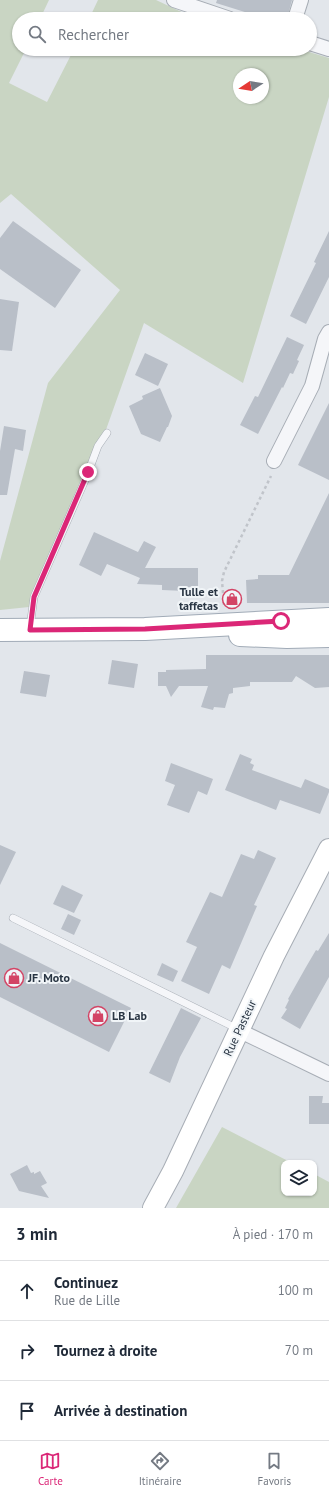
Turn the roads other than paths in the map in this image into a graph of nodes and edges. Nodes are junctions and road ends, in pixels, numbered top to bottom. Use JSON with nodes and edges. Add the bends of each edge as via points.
{"nodes":[{"id":1,"x":174,"y":0,"type":"edge"},
{"id":2,"x":301,"y":0,"type":"edge"},
{"id":3,"x":209,"y":12,"type":"edge"},
{"id":4,"x":297,"y":12,"type":"edge"},
{"id":5,"x":317,"y":45,"type":"edge"},
{"id":6,"x":329,"y":49,"type":"edge"},
{"id":7,"x":329,"y":332,"type":"edge"},
{"id":8,"x":107,"y":433,"type":"dead end"},
{"id":9,"x":274,"y":461,"type":"road end"},
{"id":10,"x":329,"y":618,"type":"edge"},
{"id":11,"x":145,"y":629,"type":"junction"},
{"id":12,"x":0,"y":630,"type":"edge"},
{"id":13,"x":30,"y":630,"type":"junction"},
{"id":14,"x":329,"y":636,"type":"edge"},
{"id":15,"x":329,"y":849,"type":"edge"},
{"id":16,"x":13,"y":918,"type":"dead end"},
{"id":17,"x":238,"y":1030,"type":"junction"},
{"id":18,"x":329,"y":1074,"type":"edge"},
{"id":19,"x":153,"y":1208,"type":"edge"}],
"edges":[{"from":1,"to":3,"type":"street"},
{"from":2,"to":4,"type":"street"},
{"from":5,"to":6,"type":"street"},
{"from":7,"to":9,"type":"street","via":[[312,386]]},
{"from":8,"to":13,"type":"lane","via":[[98,446],[34,597]]},
{"from":10,"to":11,"type":"main road"},
{"from":11,"to":13,"type":"main road"},
{"from":11,"to":14,"type":"main road","via":[[270,637]]},
{"from":12,"to":13,"type":"main road"},
{"from":15,"to":17,"type":"main road","name":"Rue Pasteur"},
{"from":16,"to":17,"type":"lane"},
{"from":17,"to":18,"type":"street"},
{"from":17,"to":19,"type":"main road","name":"Rue Pasteur"}]}
